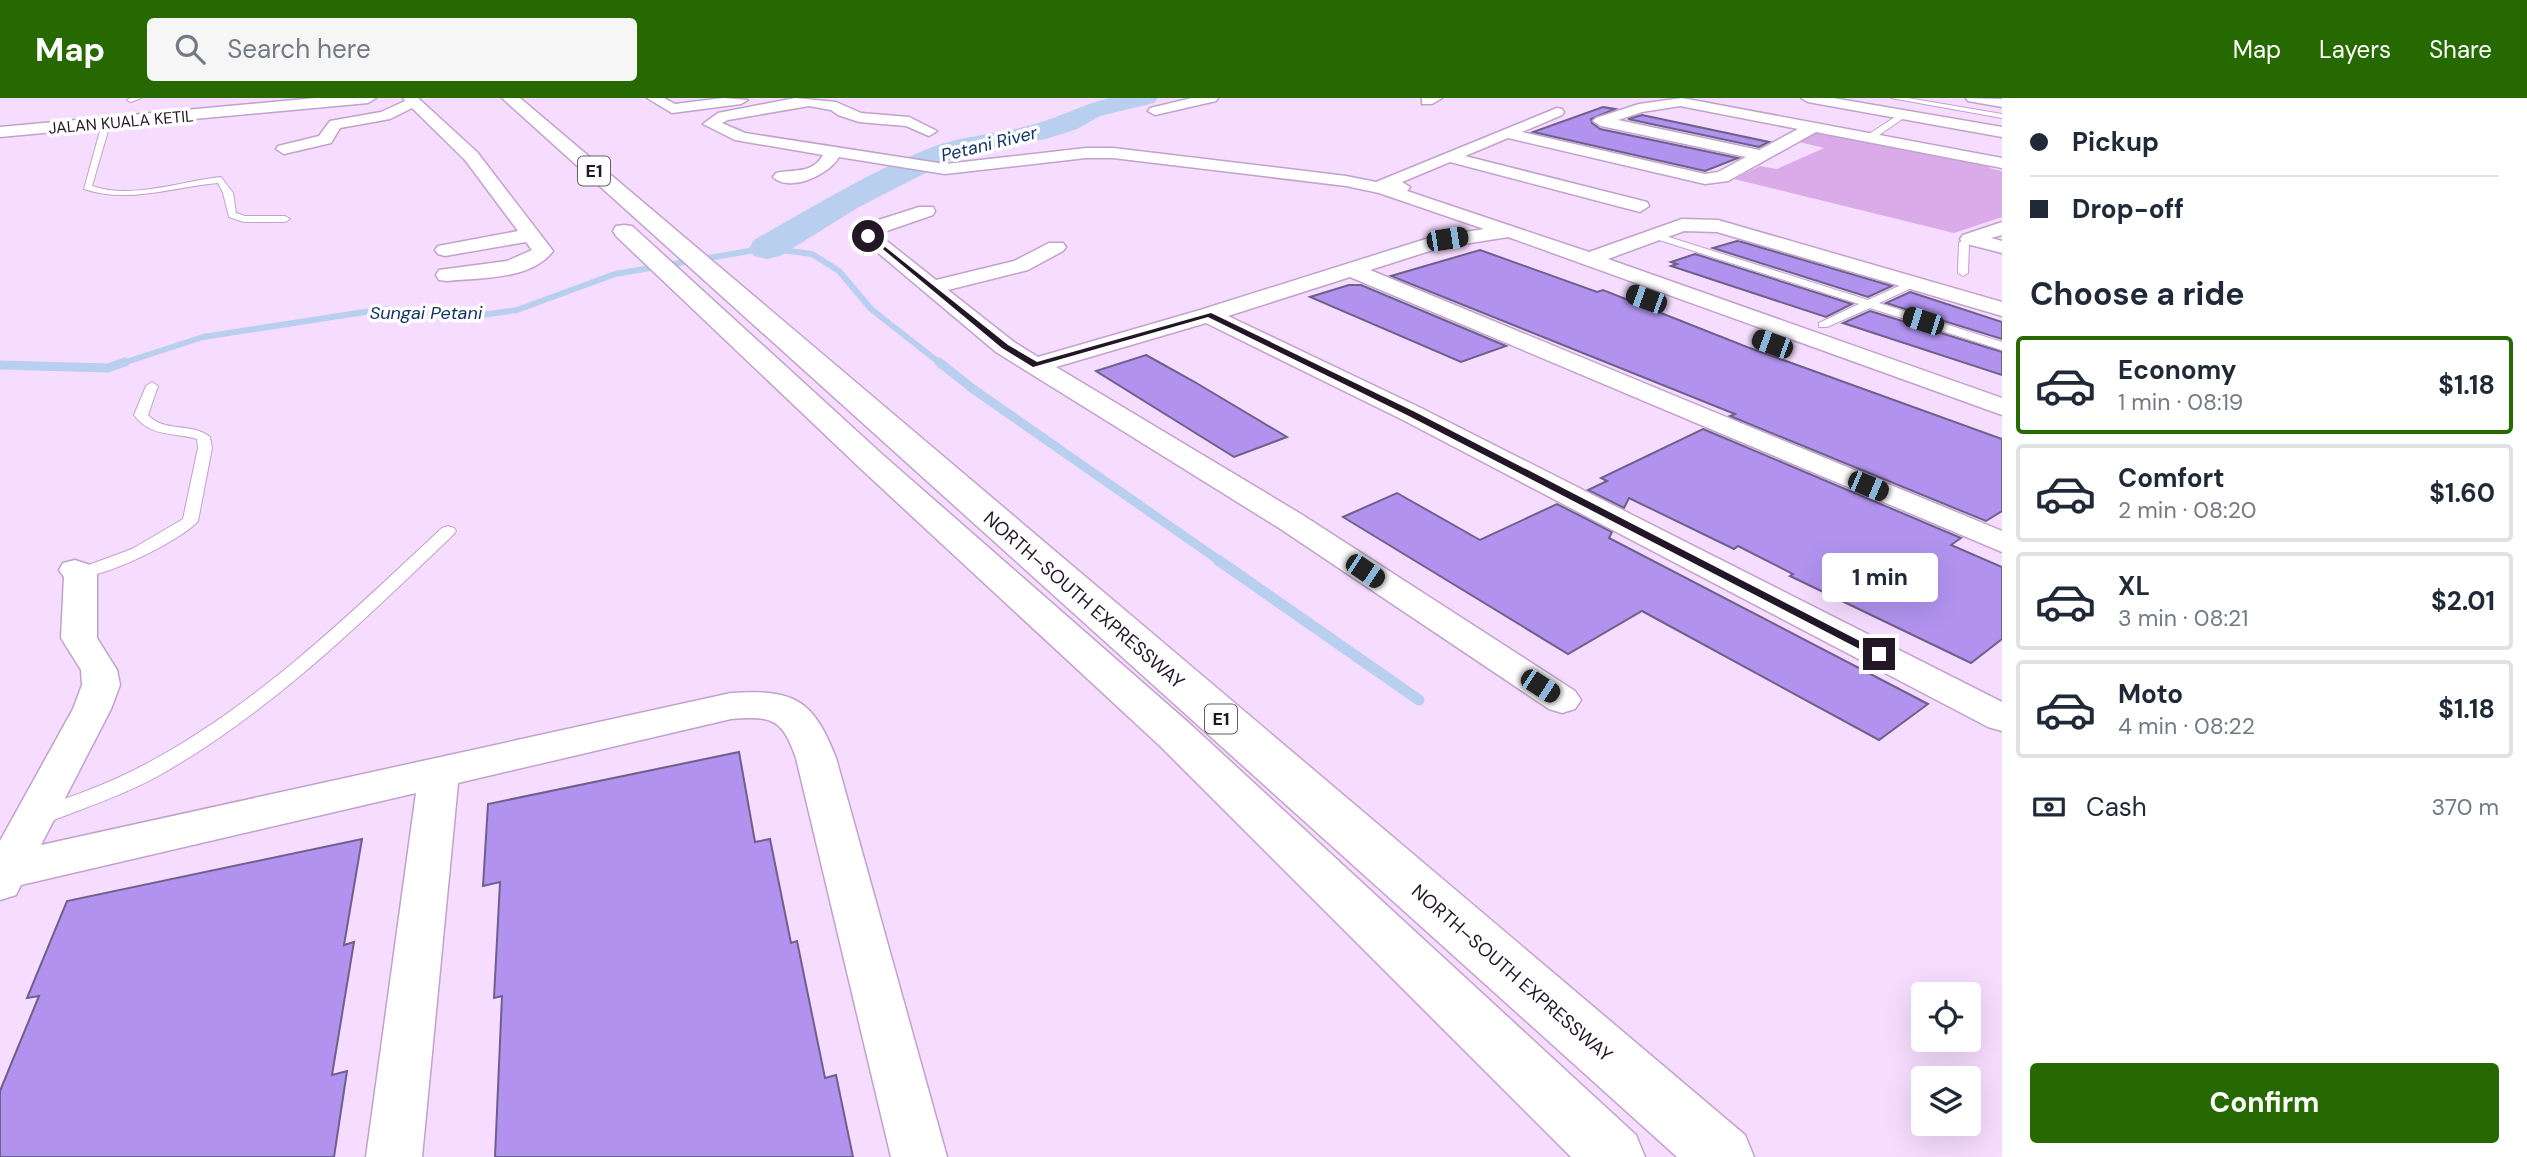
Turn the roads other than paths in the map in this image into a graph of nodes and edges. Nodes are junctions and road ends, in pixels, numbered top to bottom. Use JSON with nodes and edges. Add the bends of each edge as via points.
{"nodes":[{"id":1,"x":368,"y":98,"type":"edge"},
{"id":2,"x":510,"y":98,"type":"edge"},
{"id":3,"x":653,"y":98,"type":"edge"},
{"id":4,"x":751,"y":98,"type":"edge"},
{"id":5,"x":1211,"y":98,"type":"edge"},
{"id":6,"x":1808,"y":98,"type":"edge"},
{"id":7,"x":1895,"y":98,"type":"edge"},
{"id":8,"x":1973,"y":98,"type":"edge"},
{"id":9,"x":412,"y":100,"type":"edge"},
{"id":10,"x":805,"y":100,"type":"edge"},
{"id":11,"x":1999,"y":102,"type":"edge"},
{"id":12,"x":268,"y":103,"type":"edge"},
{"id":13,"x":1561,"y":108,"type":"edge"},
{"id":14,"x":1155,"y":111,"type":"dead end"},
{"id":15,"x":1979,"y":113,"type":"junction"},
{"id":16,"x":1904,"y":115,"type":"junction"},
{"id":17,"x":2002,"y":116,"type":"edge"},
{"id":18,"x":110,"y":124,"type":"junction"},
{"id":19,"x":1961,"y":125,"type":"junction"},
{"id":20,"x":1812,"y":128,"type":"junction"},
{"id":21,"x":929,"y":131,"type":"dead end"},
{"id":22,"x":0,"y":132,"type":"edge"},
{"id":23,"x":2002,"y":132,"type":"edge"},
{"id":24,"x":1508,"y":133,"type":"junction"},
{"id":25,"x":1870,"y":138,"type":"junction"},
{"id":26,"x":284,"y":149,"type":"dead end"},
{"id":27,"x":833,"y":152,"type":"junction"},
{"id":28,"x":1760,"y":155,"type":"junction"},
{"id":29,"x":1451,"y":157,"type":"junction"},
{"id":30,"x":2002,"y":163,"type":"edge"},
{"id":31,"x":782,"y":177,"type":"dead end"},
{"id":32,"x":1372,"y":184,"type":"junction"},
{"id":33,"x":1640,"y":206,"type":"dead end"},
{"id":34,"x":926,"y":211,"type":"dead end"},
{"id":35,"x":285,"y":219,"type":"dead end"},
{"id":36,"x":612,"y":220,"type":"dead end"},
{"id":37,"x":2002,"y":228,"type":"edge"},
{"id":38,"x":1510,"y":231,"type":"junction"},
{"id":39,"x":530,"y":234,"type":"junction"},
{"id":40,"x":1475,"y":235,"type":"junction"},
{"id":41,"x":1653,"y":235,"type":"junction"},
{"id":42,"x":1970,"y":239,"type":"junction"},
{"id":43,"x":1056,"y":247,"type":"dead end"},
{"id":44,"x":2002,"y":247,"type":"edge"},
{"id":45,"x":445,"y":250,"type":"dead end"},
{"id":46,"x":1596,"y":256,"type":"junction"},
{"id":47,"x":1350,"y":269,"type":"junction"},
{"id":48,"x":1963,"y":273,"type":"dead end"},
{"id":49,"x":447,"y":275,"type":"dead end"},
{"id":50,"x":702,"y":282,"type":"junction"},
{"id":51,"x":1914,"y":283,"type":"junction"},
{"id":52,"x":931,"y":288,"type":"junction"},
{"id":53,"x":1870,"y":304,"type":"junction"},
{"id":54,"x":2002,"y":309,"type":"edge"},
{"id":55,"x":1208,"y":315,"type":"junction"},
{"id":56,"x":1823,"y":325,"type":"junction"},
{"id":57,"x":2002,"y":346,"type":"edge"},
{"id":58,"x":1036,"y":365,"type":"junction"},
{"id":59,"x":152,"y":386,"type":"dead end"},
{"id":60,"x":2002,"y":386,"type":"edge"},
{"id":61,"x":2002,"y":407,"type":"edge"},
{"id":62,"x":2002,"y":428,"type":"edge"},
{"id":63,"x":447,"y":531,"type":"dead end"},
{"id":64,"x":2002,"y":542,"type":"edge"},
{"id":65,"x":78,"y":572,"type":"joint"},
{"id":66,"x":1562,"y":700,"type":"dead end"},
{"id":67,"x":2002,"y":718,"type":"edge"},
{"id":68,"x":439,"y":772,"type":"junction"},
{"id":69,"x":32,"y":819,"type":"junction"},
{"id":70,"x":2,"y":875,"type":"edge"},
{"id":71,"x":394,"y":1157,"type":"edge"},
{"id":72,"x":919,"y":1157,"type":"edge"},
{"id":73,"x":1614,"y":1157,"type":"edge"},
{"id":74,"x":1723,"y":1157,"type":"edge"}],
"edges":[{"from":1,"to":12,"type":"main road","name":"JALAN KUALA KETIL"},
{"from":2,"to":50,"type":"main road","name":"NORTH–SOUTH EXPRESSWAY","number":"E1","via":[[678,243]]},
{"from":3,"to":4,"type":"street","via":[[672,109]]},
{"from":5,"to":14,"type":"street"},
{"from":6,"to":16,"type":"street"},
{"from":7,"to":15,"type":"lane"},
{"from":8,"to":11,"type":"street"},
{"from":9,"to":26,"type":"street","via":[[385,116],[335,124],[325,140]]},
{"from":9,"to":39,"type":"street","via":[[471,156]]},
{"from":10,"to":21,"type":"street","via":[[836,106],[859,117],[909,122]]},
{"from":10,"to":27,"type":"street","via":[[723,116],[711,124],[741,137]]},
{"from":11,"to":15,"type":"lane"},
{"from":12,"to":18,"type":"main road","name":"JALAN KUALA KETIL"},
{"from":13,"to":24,"type":"street"},
{"from":13,"to":32,"type":"street","via":[[1536,107]]},
{"from":15,"to":17,"type":"lane"},
{"from":15,"to":19,"type":"lane"},
{"from":16,"to":19,"type":"street"},
{"from":16,"to":25,"type":"lane"},
{"from":18,"to":22,"type":"main road","name":"JALAN KUALA KETIL"},
{"from":18,"to":35,"type":"lane","via":[[87,187],[120,192],[221,180],[232,215]]},
{"from":19,"to":23,"type":"street"},
{"from":20,"to":25,"type":"street"},
{"from":20,"to":28,"type":"street"},
{"from":20,"to":28,"type":"street","via":[[1675,102],[1596,120]]},
{"from":24,"to":28,"type":"street","via":[[1699,178],[1718,178]]},
{"from":24,"to":29,"type":"street"},
{"from":25,"to":30,"type":"street"},
{"from":27,"to":31,"type":"street","via":[[830,163],[818,172]]},
{"from":27,"to":32,"type":"street","via":[[945,169],[1113,153]]},
{"from":29,"to":32,"type":"street"},
{"from":29,"to":33,"type":"street"},
{"from":32,"to":38,"type":"street"},
{"from":32,"to":46,"type":"street","via":[[1527,223]]},
{"from":34,"to":52,"type":"street","via":[[867,232]]},
{"from":36,"to":50,"type":"main road","name":"NORTH–SOUTH EXPRESSWAY","number":"E1","via":[[640,246]]},
{"from":37,"to":42,"type":"street"},
{"from":38,"to":40,"type":"street"},
{"from":38,"to":46,"type":"street"},
{"from":39,"to":45,"type":"street"},
{"from":39,"to":49,"type":"street","via":[[543,251],[529,260]]},
{"from":40,"to":47,"type":"street"},
{"from":40,"to":62,"type":"street"},
{"from":41,"to":46,"type":"street"},
{"from":41,"to":51,"type":"street","via":[[1689,224],[1727,228]]},
{"from":41,"to":53,"type":"lane"},
{"from":42,"to":44,"type":"street"},
{"from":42,"to":48,"type":"lane","via":[[1964,243]]},
{"from":43,"to":52,"type":"street","via":[[1021,266]]},
{"from":46,"to":56,"type":"street"},
{"from":46,"to":61,"type":"street"},
{"from":47,"to":55,"type":"street"},
{"from":47,"to":64,"type":"street"},
{"from":50,"to":73,"type":"main road","name":"NORTH–SOUTH EXPRESSWAY","number":"E1","via":[[872,461],[1175,735]]},
{"from":50,"to":74,"type":"main road","name":"NORTH–SOUTH EXPRESSWAY","number":"E1"},
{"from":51,"to":53,"type":"lane"},
{"from":51,"to":54,"type":"street"},
{"from":52,"to":58,"type":"street","via":[[1005,347]]},
{"from":53,"to":56,"type":"lane"},
{"from":53,"to":57,"type":"lane"},
{"from":55,"to":58,"type":"street"},
{"from":55,"to":67,"type":"street","via":[[1412,414]]},
{"from":56,"to":60,"type":"street"},
{"from":58,"to":66,"type":"street","via":[[1290,522]]},
{"from":59,"to":65,"type":"lane","via":[[141,415],[145,421],[152,427],[203,437],[205,448],[190,521],[119,561]]},
{"from":63,"to":69,"type":"lane","via":[[289,679],[210,736],[150,771]]},
{"from":65,"to":69,"type":"street","via":[[79,638],[99,670],[100,685],[92,709]]},
{"from":68,"to":70,"type":"street"},
{"from":68,"to":71,"type":"street"},
{"from":68,"to":72,"type":"street","via":[[731,706],[773,704],[801,722],[816,758]]},
{"from":69,"to":70,"type":"street"}]}
